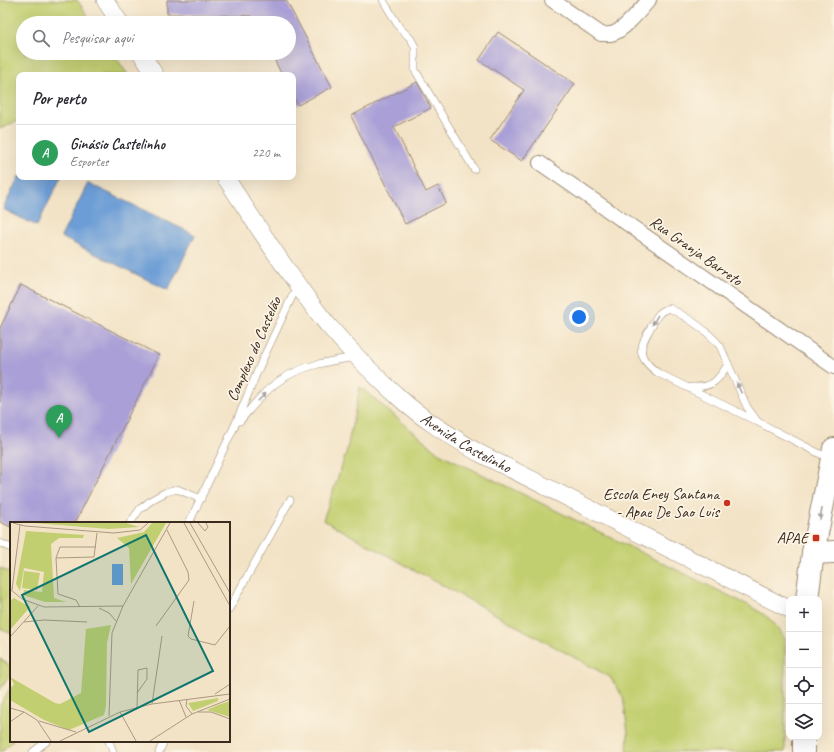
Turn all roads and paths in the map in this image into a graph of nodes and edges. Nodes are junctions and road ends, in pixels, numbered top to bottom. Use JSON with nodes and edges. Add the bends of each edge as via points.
{"nodes":[{"id":1,"x":105,"y":0,"type":"edge"},
{"id":2,"x":383,"y":0,"type":"edge"},
{"id":3,"x":552,"y":0,"type":"edge"},
{"id":4,"x":649,"y":0,"type":"edge"},
{"id":5,"x":115,"y":16,"type":"edge"},
{"id":6,"x":145,"y":60,"type":"edge"},
{"id":7,"x":153,"y":72,"type":"edge"},
{"id":8,"x":540,"y":163,"type":"dead end"},
{"id":9,"x":474,"y":169,"type":"dead end"},
{"id":10,"x":227,"y":180,"type":"edge"},
{"id":11,"x":298,"y":284,"type":"junction"},
{"id":12,"x":357,"y":356,"type":"junction"},
{"id":13,"x":728,"y":364,"type":"junction"},
{"id":14,"x":834,"y":366,"type":"edge"},
{"id":15,"x":686,"y":387,"type":"junction"},
{"id":16,"x":758,"y":422,"type":"junction"},
{"id":17,"x":235,"y":425,"type":"junction"},
{"id":18,"x":833,"y":454,"type":"edge"},
{"id":19,"x":201,"y":499,"type":"junction"},
{"id":20,"x":290,"y":500,"type":"dead end"},
{"id":21,"x":131,"y":522,"type":"edge"},
{"id":22,"x":190,"y":522,"type":"edge"},
{"id":23,"x":0,"y":543,"type":"edge"},
{"id":24,"x":10,"y":548,"type":"edge"},
{"id":25,"x":834,"y":552,"type":"edge"},
{"id":26,"x":813,"y":553,"type":"junction"},
{"id":27,"x":806,"y":596,"type":"edge"},
{"id":28,"x":786,"y":606,"type":"edge"},
{"id":29,"x":230,"y":607,"type":"edge"},
{"id":30,"x":804,"y":740,"type":"edge"},
{"id":31,"x":46,"y":742,"type":"edge"},
{"id":32,"x":109,"y":742,"type":"edge"},
{"id":33,"x":164,"y":742,"type":"edge"},
{"id":34,"x":33,"y":752,"type":"edge"},
{"id":35,"x":113,"y":752,"type":"edge"},
{"id":36,"x":159,"y":752,"type":"edge"},
{"id":37,"x":804,"y":752,"type":"edge"}],
"edges":[{"from":1,"to":5,"type":"street"},
{"from":2,"to":9,"type":"lane","via":[[399,27],[411,39],[415,47],[415,70]]},
{"from":3,"to":4,"type":"street","via":[[601,34],[613,34]]},
{"from":6,"to":7,"type":"street"},
{"from":8,"to":14,"type":"street","name":"Rua Granja Barreto"},
{"from":10,"to":11,"type":"street","name":"Avenida Castelinho"},
{"from":11,"to":12,"type":"street","name":"Avenida Castelinho","via":[[328,324]]},
{"from":11,"to":17,"type":"lane","name":"Complexo do Castelão"},
{"from":17,"to":12,"type":"lane","name":"Complexo do Castelão","one_way":true,"via":[[279,381],[298,370]]},
{"from":12,"to":28,"type":"street","name":"Avenida Castelinho","via":[[404,402],[479,453]]},
{"from":13,"to":15,"type":"lane","via":[[720,378],[711,384],[700,388]]},
{"from":13,"to":15,"type":"lane","one_way":true,"via":[[720,346],[707,333],[669,308],[660,312],[643,341],[643,357],[648,366],[658,373]]},
{"from":16,"to":13,"type":"lane","one_way":true,"via":[[747,407]]},
{"from":15,"to":16,"type":"lane"},
{"from":16,"to":18,"type":"lane"},
{"from":17,"to":19,"type":"lane","name":"Complexo do Castelão"},
{"from":18,"to":26,"type":"main road","one_way":true},
{"from":19,"to":21,"type":"lane","via":[[177,489],[166,492],[140,509]]},
{"from":19,"to":22,"type":"lane","name":"Complexo do Castelão"},
{"from":20,"to":29,"type":"lane"},
{"from":23,"to":24,"type":"lane"},
{"from":25,"to":26,"type":"main road"},
{"from":26,"to":27,"type":"main road"},
{"from":30,"to":37,"type":"main road"},
{"from":31,"to":34,"type":"lane"},
{"from":32,"to":35,"type":"lane"},
{"from":33,"to":36,"type":"lane"}]}
